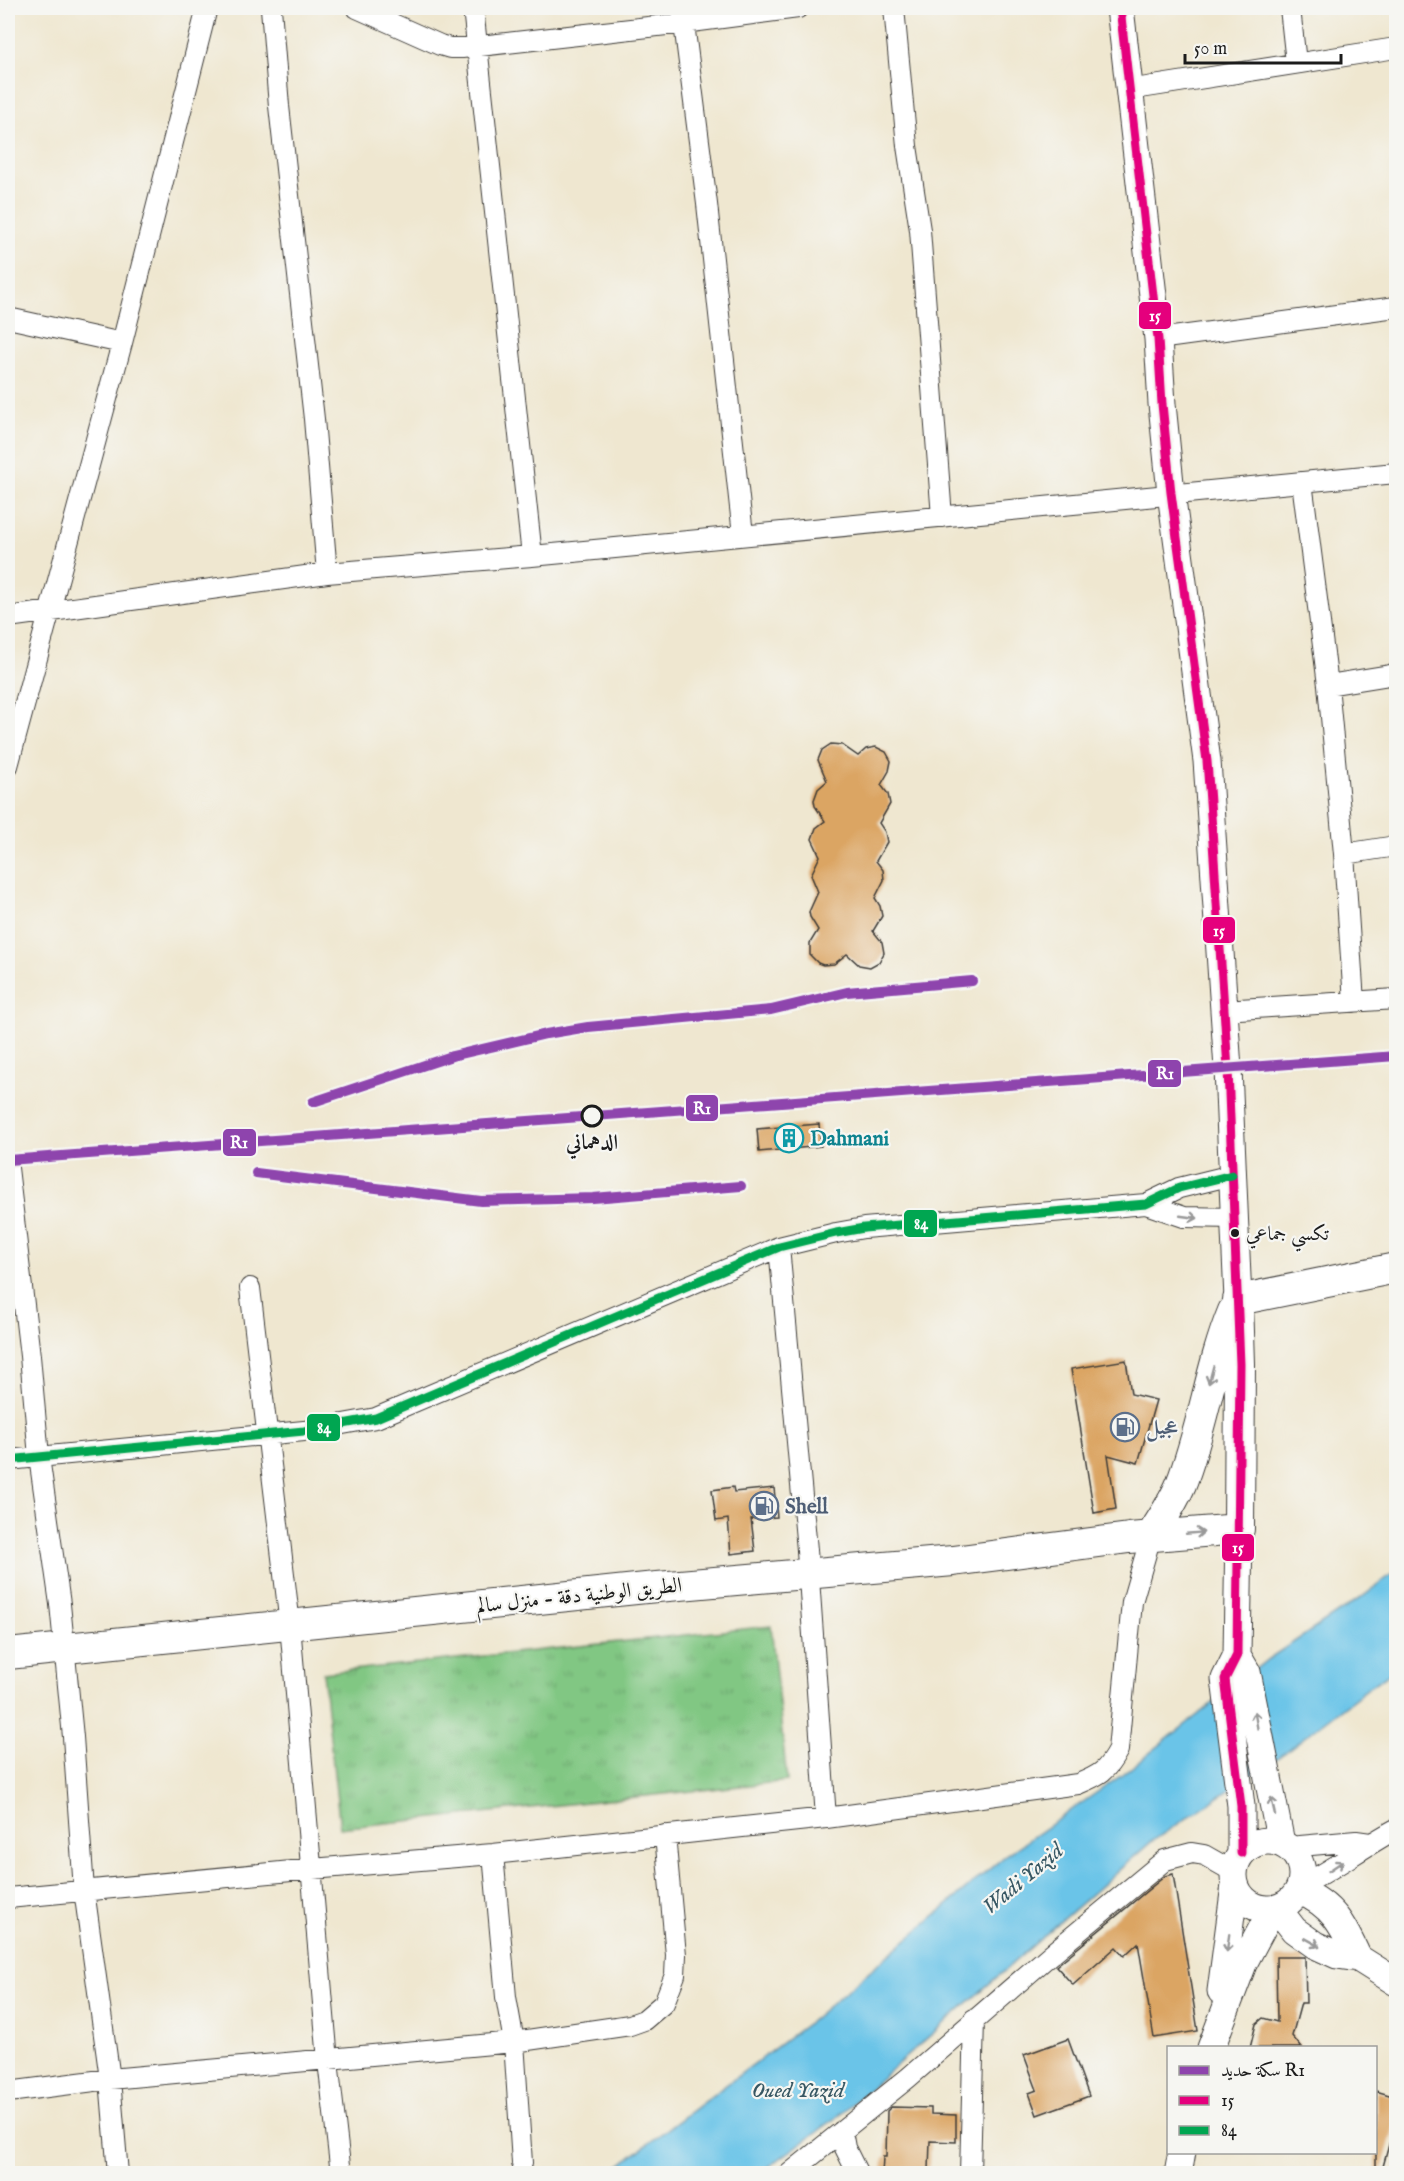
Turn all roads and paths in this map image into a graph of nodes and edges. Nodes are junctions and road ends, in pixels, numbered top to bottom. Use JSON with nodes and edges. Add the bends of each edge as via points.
{"nodes":[{"id":1,"x":207,"y":8,"type":"edge"},
{"id":2,"x":271,"y":8,"type":"edge"},
{"id":3,"x":357,"y":8,"type":"edge"},
{"id":4,"x":473,"y":8,"type":"edge"},
{"id":5,"x":798,"y":8,"type":"edge"},
{"id":6,"x":894,"y":8,"type":"edge"},
{"id":7,"x":1120,"y":8,"type":"edge"},
{"id":8,"x":1290,"y":8,"type":"edge"},
{"id":9,"x":683,"y":16,"type":"edge"},
{"id":10,"x":479,"y":45,"type":"junction"},
{"id":11,"x":1396,"y":48,"type":"edge"},
{"id":12,"x":1296,"y":63,"type":"junction"},
{"id":13,"x":1128,"y":90,"type":"junction"},
{"id":14,"x":1396,"y":307,"type":"edge"},
{"id":15,"x":8,"y":318,"type":"edge"},
{"id":16,"x":1158,"y":339,"type":"junction"},
{"id":17,"x":122,"y":343,"type":"junction"},
{"id":18,"x":1396,"y":474,"type":"edge"},
{"id":19,"x":1302,"y":482,"type":"junction"},
{"id":20,"x":1171,"y":494,"type":"junction"},
{"id":21,"x":942,"y":517,"type":"junction"},
{"id":22,"x":743,"y":536,"type":"junction"},
{"id":23,"x":531,"y":556,"type":"junction"},
{"id":24,"x":327,"y":573,"type":"junction"},
{"id":25,"x":50,"y":611,"type":"junction"},
{"id":26,"x":8,"y":617,"type":"edge"},
{"id":27,"x":1396,"y":674,"type":"edge"},
{"id":28,"x":1328,"y":685,"type":"junction"},
{"id":29,"x":8,"y":766,"type":"edge"},
{"id":30,"x":1396,"y":846,"type":"edge"},
{"id":31,"x":1344,"y":854,"type":"junction"},
{"id":32,"x":1396,"y":999,"type":"edge"},
{"id":33,"x":1354,"y":1002,"type":"junction"},
{"id":34,"x":1223,"y":1010,"type":"junction"},
{"id":35,"x":8,"y":1168,"type":"edge"},
{"id":36,"x":1232,"y":1175,"type":"junction"},
{"id":37,"x":1146,"y":1204,"type":"junction"},
{"id":38,"x":10,"y":1211,"type":"edge"},
{"id":39,"x":1234,"y":1218,"type":"junction"},
{"id":40,"x":779,"y":1247,"type":"junction"},
{"id":41,"x":1396,"y":1268,"type":"edge"},
{"id":42,"x":250,"y":1288,"type":"dead end"},
{"id":43,"x":1238,"y":1300,"type":"junction"},
{"id":44,"x":266,"y":1434,"type":"junction"},
{"id":45,"x":39,"y":1457,"type":"junction"},
{"id":46,"x":8,"y":1460,"type":"edge"},
{"id":47,"x":1239,"y":1529,"type":"junction"},
{"id":48,"x":1151,"y":1536,"type":"junction"},
{"id":49,"x":807,"y":1574,"type":"junction"},
{"id":50,"x":290,"y":1625,"type":"junction"},
{"id":51,"x":64,"y":1648,"type":"junction"},
{"id":52,"x":8,"y":1654,"type":"edge"},
{"id":53,"x":1236,"y":1669,"type":"junction"},
{"id":54,"x":826,"y":1818,"type":"junction"},
{"id":55,"x":1396,"y":1829,"type":"edge"},
{"id":56,"x":665,"y":1835,"type":"junction"},
{"id":57,"x":1370,"y":1843,"type":"junction"},
{"id":58,"x":1285,"y":1845,"type":"junction"},
{"id":59,"x":493,"y":1854,"type":"junction"},
{"id":60,"x":312,"y":1869,"type":"junction"},
{"id":61,"x":1237,"y":1870,"type":"junction"},
{"id":62,"x":1300,"y":1888,"type":"junction"},
{"id":63,"x":84,"y":1890,"type":"junction"},
{"id":64,"x":8,"y":1898,"type":"edge"},
{"id":65,"x":1274,"y":1908,"type":"junction"},
{"id":66,"x":1358,"y":1958,"type":"junction"},
{"id":67,"x":1396,"y":1982,"type":"edge"},
{"id":68,"x":974,"y":2019,"type":"junction"},
{"id":69,"x":1214,"y":2039,"type":"edge"},
{"id":70,"x":514,"y":2042,"type":"junction"},
{"id":71,"x":328,"y":2061,"type":"junction"},
{"id":72,"x":110,"y":2079,"type":"junction"},
{"id":73,"x":8,"y":2092,"type":"edge"},
{"id":74,"x":842,"y":2131,"type":"junction"},
{"id":75,"x":1182,"y":2154,"type":"edge"},
{"id":76,"x":522,"y":2163,"type":"dead end"},
{"id":77,"x":118,"y":2174,"type":"edge"},
{"id":78,"x":341,"y":2174,"type":"edge"},
{"id":79,"x":789,"y":2174,"type":"edge"},
{"id":80,"x":858,"y":2174,"type":"edge"},
{"id":81,"x":970,"y":2174,"type":"edge"},
{"id":82,"x":1178,"y":2174,"type":"edge"}],
"edges":[{"from":1,"to":17,"type":"street"},
{"from":2,"to":24,"type":"street"},
{"from":3,"to":10,"type":"street","via":[[450,48]]},
{"from":4,"to":10,"type":"street"},
{"from":5,"to":9,"type":"street"},
{"from":6,"to":21,"type":"street","via":[[907,146],[920,230]]},
{"from":7,"to":13,"type":"main road"},
{"from":8,"to":12,"type":"street"},
{"from":9,"to":10,"type":"street"},
{"from":9,"to":22,"type":"street"},
{"from":10,"to":23,"type":"street"},
{"from":11,"to":12,"type":"street"},
{"from":12,"to":13,"type":"street"},
{"from":13,"to":16,"type":"main road"},
{"from":14,"to":16,"type":"street"},
{"from":15,"to":17,"type":"street"},
{"from":16,"to":20,"type":"main road"},
{"from":17,"to":25,"type":"street"},
{"from":18,"to":19,"type":"street"},
{"from":19,"to":20,"type":"street"},
{"from":19,"to":28,"type":"street"},
{"from":20,"to":21,"type":"street"},
{"from":20,"to":34,"type":"main road","via":[[1207,761]]},
{"from":21,"to":22,"type":"street"},
{"from":22,"to":23,"type":"street"},
{"from":23,"to":24,"type":"street"},
{"from":24,"to":25,"type":"street"},
{"from":25,"to":26,"type":"street"},
{"from":25,"to":29,"type":"street"},
{"from":27,"to":28,"type":"street"},
{"from":28,"to":31,"type":"street"},
{"from":30,"to":31,"type":"street"},
{"from":31,"to":33,"type":"street"},
{"from":32,"to":33,"type":"street"},
{"from":33,"to":34,"type":"street"},
{"from":34,"to":36,"type":"main road"},
{"from":35,"to":38,"type":"street"},
{"from":36,"to":37,"type":"street","via":[[1179,1188]]},
{"from":36,"to":39,"type":"main road"},
{"from":37,"to":39,"type":"street","one_way":true,"via":[[1184,1218]]},
{"from":37,"to":40,"type":"street","via":[[864,1228]]},
{"from":38,"to":45,"type":"street"},
{"from":39,"to":43,"type":"main road"},
{"from":40,"to":44,"type":"street","via":[[376,1418]]},
{"from":40,"to":49,"type":"street"},
{"from":41,"to":43,"type":"main road"},
{"from":42,"to":44,"type":"street"},
{"from":43,"to":47,"type":"main road"},
{"from":43,"to":48,"type":"main road","one_way":true,"via":[[1217,1353],[1189,1462],[1175,1496]]},
{"from":44,"to":45,"type":"street"},
{"from":44,"to":50,"type":"street"},
{"from":45,"to":46,"type":"street"},
{"from":45,"to":51,"type":"street"},
{"from":48,"to":47,"type":"main road","name":"الطريق الوطنية دقة - منزل سالم","one_way":true},
{"from":47,"to":53,"type":"main road"},
{"from":48,"to":49,"type":"main road","name":"الطريق الوطنية دقة - منزل سالم","via":[[953,1561]]},
{"from":48,"to":54,"type":"street","via":[[1132,1602],[1118,1750],[1100,1775],[1078,1784]]},
{"from":49,"to":50,"type":"main road","name":"الطريق الوطنية دقة - منزل سالم"},
{"from":49,"to":54,"type":"street"},
{"from":50,"to":51,"type":"main road","name":"الطريق الوطنية دقة - منزل سالم"},
{"from":50,"to":60,"type":"street"},
{"from":51,"to":52,"type":"main road","name":"الطريق الوطنية دقة - منزل سالم"},
{"from":51,"to":63,"type":"street"},
{"from":58,"to":53,"type":"main road","one_way":true},
{"from":53,"to":61,"type":"main road"},
{"from":54,"to":56,"type":"street"},
{"from":55,"to":57,"type":"street"},
{"from":56,"to":59,"type":"street"},
{"from":56,"to":70,"type":"street","via":[[676,1955],[675,1975],[664,2003],[644,2020],[630,2025]]},
{"from":57,"to":58,"type":"street"},
{"from":62,"to":57,"type":"street","one_way":true},
{"from":58,"to":61,"type":"main road","via":[[1270,1840],[1249,1846]]},
{"from":58,"to":62,"type":"main road","via":[[1300,1861]]},
{"from":59,"to":60,"type":"street"},
{"from":59,"to":70,"type":"street"},
{"from":60,"to":63,"type":"street"},
{"from":60,"to":71,"type":"street"},
{"from":61,"to":65,"type":"main road","via":[[1241,1895],[1259,1908]]},
{"from":61,"to":68,"type":"street","via":[[1192,1853],[1165,1860]]},
{"from":61,"to":69,"type":"main road","one_way":true},
{"from":62,"to":65,"type":"main road","via":[[1286,1904]]},
{"from":62,"to":66,"type":"main road","via":[[1335,1915]]},
{"from":63,"to":64,"type":"street"},
{"from":63,"to":72,"type":"street"},
{"from":65,"to":66,"type":"main road","one_way":true,"via":[[1315,1945]]},
{"from":65,"to":69,"type":"main road","via":[[1243,1964]]},
{"from":66,"to":67,"type":"main road"},
{"from":68,"to":74,"type":"street"},
{"from":68,"to":81,"type":"street"},
{"from":70,"to":71,"type":"street"},
{"from":70,"to":76,"type":"street"},
{"from":71,"to":72,"type":"street"},
{"from":71,"to":78,"type":"street"},
{"from":72,"to":73,"type":"street"},
{"from":72,"to":77,"type":"street"},
{"from":74,"to":79,"type":"street"},
{"from":74,"to":80,"type":"street","via":[[845,2148]]},
{"from":75,"to":82,"type":"main road"}]}
